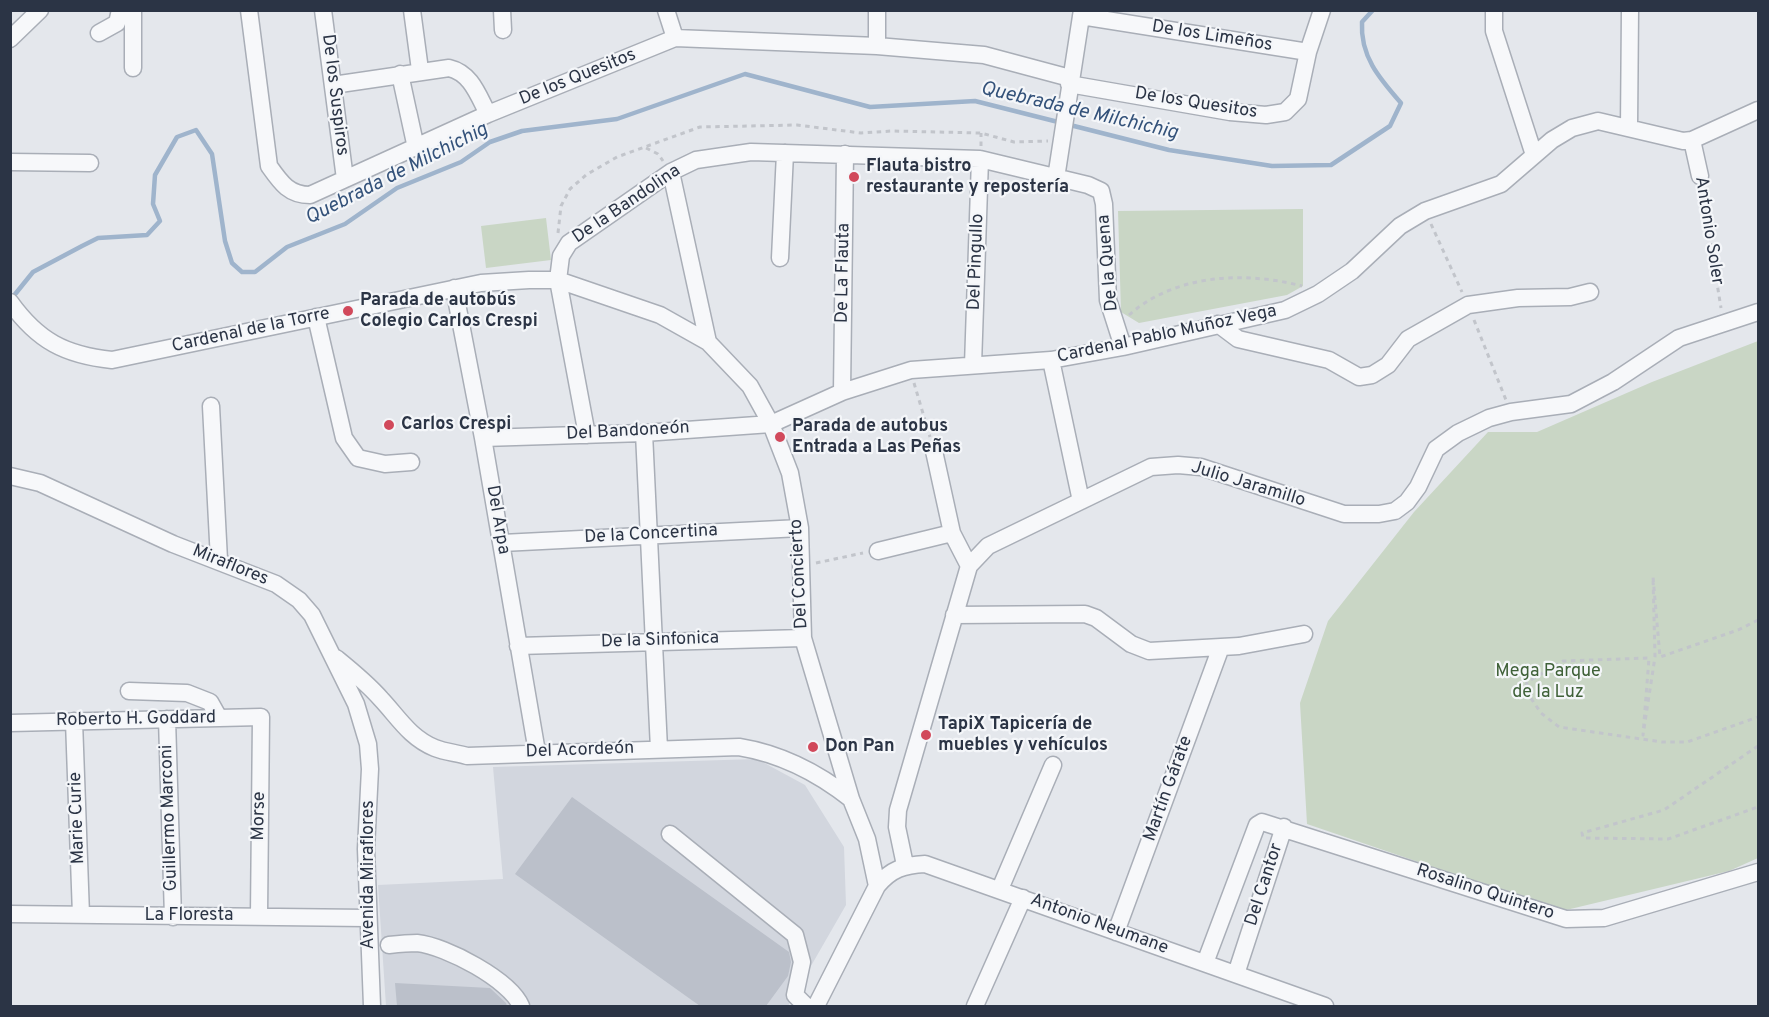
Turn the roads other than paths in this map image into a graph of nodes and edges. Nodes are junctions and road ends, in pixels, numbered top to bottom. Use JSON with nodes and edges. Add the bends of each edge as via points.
{"nodes":[{"id":1,"x":40,"y":10,"type":"edge"},
{"id":2,"x":120,"y":10,"type":"edge"},
{"id":3,"x":133,"y":10,"type":"edge"},
{"id":4,"x":249,"y":10,"type":"edge"},
{"id":5,"x":323,"y":10,"type":"edge"},
{"id":6,"x":412,"y":10,"type":"edge"},
{"id":7,"x":502,"y":10,"type":"edge"},
{"id":8,"x":666,"y":10,"type":"edge"},
{"id":9,"x":877,"y":10,"type":"edge"},
{"id":10,"x":1322,"y":10,"type":"edge"},
{"id":11,"x":1494,"y":10,"type":"edge"},
{"id":12,"x":1630,"y":10,"type":"edge"},
{"id":13,"x":1081,"y":13,"type":"edge"},
{"id":14,"x":503,"y":30,"type":"dead end"},
{"id":15,"x":99,"y":33,"type":"dead end"},
{"id":16,"x":675,"y":38,"type":"junction"},
{"id":17,"x":10,"y":39,"type":"edge"},
{"id":18,"x":877,"y":45,"type":"junction"},
{"id":19,"x":1308,"y":52,"type":"junction"},
{"id":20,"x":133,"y":68,"type":"dead end"},
{"id":21,"x":420,"y":70,"type":"junction"},
{"id":22,"x":400,"y":74,"type":"junction"},
{"id":23,"x":1070,"y":81,"type":"junction"},
{"id":24,"x":333,"y":85,"type":"junction"},
{"id":25,"x":1758,"y":110,"type":"edge"},
{"id":26,"x":488,"y":114,"type":"junction"},
{"id":27,"x":1629,"y":128,"type":"junction"},
{"id":28,"x":1692,"y":140,"type":"junction"},
{"id":29,"x":416,"y":148,"type":"junction"},
{"id":30,"x":785,"y":153,"type":"junction"},
{"id":31,"x":846,"y":154,"type":"junction"},
{"id":32,"x":1534,"y":155,"type":"junction"},
{"id":33,"x":980,"y":159,"type":"junction"},
{"id":34,"x":10,"y":162,"type":"edge"},
{"id":35,"x":90,"y":163,"type":"dead end"},
{"id":36,"x":671,"y":172,"type":"junction"},
{"id":37,"x":1700,"y":176,"type":"road end"},
{"id":38,"x":1056,"y":178,"type":"junction"},
{"id":39,"x":345,"y":179,"type":"junction"},
{"id":40,"x":1088,"y":185,"type":"joint"},
{"id":41,"x":780,"y":258,"type":"dead end"},
{"id":42,"x":558,"y":280,"type":"junction"},
{"id":43,"x":454,"y":288,"type":"junction"},
{"id":44,"x":1590,"y":292,"type":"dead end"},
{"id":45,"x":10,"y":302,"type":"edge"},
{"id":46,"x":1758,"y":312,"type":"edge"},
{"id":47,"x":316,"y":317,"type":"junction"},
{"id":48,"x":1218,"y":324,"type":"junction"},
{"id":49,"x":708,"y":342,"type":"junction"},
{"id":50,"x":1124,"y":347,"type":"junction"},
{"id":51,"x":1051,"y":360,"type":"junction"},
{"id":52,"x":973,"y":365,"type":"junction"},
{"id":53,"x":842,"y":392,"type":"junction"},
{"id":54,"x":211,"y":406,"type":"dead end"},
{"id":55,"x":771,"y":424,"type":"junction"},
{"id":56,"x":644,"y":433,"type":"junction"},
{"id":57,"x":587,"y":435,"type":"junction"},
{"id":58,"x":483,"y":438,"type":"junction"},
{"id":59,"x":934,"y":451,"type":"road end"},
{"id":60,"x":411,"y":462,"type":"dead end"},
{"id":61,"x":10,"y":476,"type":"edge"},
{"id":62,"x":1081,"y":501,"type":"junction"},
{"id":63,"x":800,"y":528,"type":"junction"},
{"id":64,"x":952,"y":532,"type":"junction"},
{"id":65,"x":651,"y":534,"type":"junction"},
{"id":66,"x":502,"y":543,"type":"junction"},
{"id":67,"x":878,"y":550,"type":"road end"},
{"id":68,"x":219,"y":560,"type":"junction"},
{"id":69,"x":969,"y":567,"type":"junction"},
{"id":70,"x":954,"y":615,"type":"junction"},
{"id":71,"x":1305,"y":634,"type":"dead end"},
{"id":72,"x":803,"y":638,"type":"junction"},
{"id":73,"x":654,"y":640,"type":"junction"},
{"id":74,"x":518,"y":646,"type":"junction"},
{"id":75,"x":1221,"y":647,"type":"junction"},
{"id":76,"x":333,"y":656,"type":"junction"},
{"id":77,"x":129,"y":691,"type":"dead end"},
{"id":78,"x":261,"y":717,"type":"joint"},
{"id":79,"x":219,"y":718,"type":"junction"},
{"id":80,"x":167,"y":719,"type":"junction"},
{"id":81,"x":74,"y":721,"type":"junction"},
{"id":82,"x":10,"y":723,"type":"edge"},
{"id":83,"x":368,"y":744,"type":"joint"},
{"id":84,"x":659,"y":749,"type":"junction"},
{"id":85,"x":537,"y":752,"type":"junction"},
{"id":86,"x":1053,"y":765,"type":"dead end"},
{"id":87,"x":851,"y":799,"type":"junction"},
{"id":88,"x":1284,"y":827,"type":"junction"},
{"id":89,"x":670,"y":834,"type":"dead end"},
{"id":90,"x":905,"y":865,"type":"junction"},
{"id":91,"x":1758,"y":872,"type":"edge"},
{"id":92,"x":877,"y":886,"type":"junction"},
{"id":93,"x":1000,"y":889,"type":"junction"},
{"id":94,"x":1023,"y":898,"type":"junction"},
{"id":95,"x":10,"y":914,"type":"edge"},
{"id":96,"x":81,"y":915,"type":"junction"},
{"id":97,"x":259,"y":915,"type":"junction"},
{"id":98,"x":173,"y":917,"type":"junction"},
{"id":99,"x":368,"y":918,"type":"junction"},
{"id":100,"x":1116,"y":932,"type":"junction"},
{"id":101,"x":389,"y":945,"type":"dead end"},
{"id":102,"x":1205,"y":963,"type":"junction"},
{"id":103,"x":1236,"y":974,"type":"junction"},
{"id":104,"x":372,"y":1006,"type":"edge"},
{"id":105,"x":521,"y":1006,"type":"edge"},
{"id":106,"x":806,"y":1006,"type":"edge"},
{"id":107,"x":816,"y":1006,"type":"edge"},
{"id":108,"x":975,"y":1006,"type":"edge"},
{"id":109,"x":1325,"y":1006,"type":"edge"}],
"edges":[{"from":1,"to":17,"type":"street"},
{"from":2,"to":15,"type":"street","via":[[117,22]]},
{"from":3,"to":20,"type":"street"},
{"from":4,"to":39,"type":"street","name":"De los Quesitos","via":[[269,166],[284,188],[301,195],[310,195]]},
{"from":5,"to":24,"type":"street","name":"De los Suspiros"},
{"from":6,"to":21,"type":"street"},
{"from":7,"to":14,"type":"street"},
{"from":8,"to":16,"type":"street"},
{"from":9,"to":18,"type":"street"},
{"from":10,"to":19,"type":"street","name":"De los Quesitos"},
{"from":11,"to":32,"type":"street","via":[[1494,31]]},
{"from":12,"to":27,"type":"street"},
{"from":13,"to":19,"type":"street","name":"De los Limeños"},
{"from":13,"to":23,"type":"street"},
{"from":16,"to":18,"type":"street","name":"De los Quesitos"},
{"from":16,"to":26,"type":"street","name":"De los Quesitos"},
{"from":18,"to":23,"type":"street","name":"De los Quesitos","via":[[984,55]]},
{"from":19,"to":23,"type":"street","name":"De los Quesitos","via":[[1298,99],[1286,112],[1266,115],[1230,112]]},
{"from":21,"to":22,"type":"street"},
{"from":21,"to":26,"type":"street","via":[[460,70]]},
{"from":22,"to":24,"type":"street"},
{"from":22,"to":29,"type":"street"},
{"from":23,"to":38,"type":"street"},
{"from":24,"to":39,"type":"street","name":"De los Suspiros"},
{"from":25,"to":28,"type":"street"},
{"from":26,"to":29,"type":"street","name":"De los Quesitos"},
{"from":27,"to":28,"type":"street","name":"Cardenal Pablo Muñoz Vega"},
{"from":27,"to":32,"type":"street","name":"Cardenal Pablo Muñoz Vega","via":[[1598,121],[1572,128]]},
{"from":28,"to":37,"type":"street","name":"Antonio Soler"},
{"from":29,"to":39,"type":"street","name":"De los Quesitos"},
{"from":30,"to":31,"type":"street","name":"De la Bandolina"},
{"from":30,"to":36,"type":"street","name":"De la Bandolina","via":[[751,152],[696,160]]},
{"from":30,"to":41,"type":"street"},
{"from":31,"to":33,"type":"street","name":"De la Bandolina"},
{"from":31,"to":53,"type":"street","name":"De La Flauta"},
{"from":32,"to":48,"type":"street","name":"Cardenal Pablo Muñoz Vega","via":[[1501,184],[1425,211],[1400,226],[1352,271],[1318,294],[1284,310]]},
{"from":33,"to":38,"type":"street","name":"De la Bandolina"},
{"from":33,"to":52,"type":"street","name":"Del Pingullo"},
{"from":34,"to":35,"type":"street"},
{"from":36,"to":42,"type":"street","name":"De la Bandolina","via":[[569,243],[561,256]]},
{"from":36,"to":49,"type":"street"},
{"from":38,"to":40,"type":"street","name":"De la Bandolina"},
{"from":40,"to":50,"type":"street","name":"De la Quena","via":[[1101,191],[1104,204],[1108,300]]},
{"from":42,"to":43,"type":"street","name":"Cardenal de la Torre","via":[[481,282]]},
{"from":42,"to":49,"type":"street","name":"Del Concierto","via":[[660,315]]},
{"from":42,"to":57,"type":"street","name":"De la Bandolina"},
{"from":43,"to":47,"type":"street","name":"Cardenal de la Torre"},
{"from":43,"to":58,"type":"street","name":"Del Arpa"},
{"from":44,"to":48,"type":"street","via":[[1468,305],[1408,339],[1388,365],[1372,375],[1359,377],[1329,360],[1238,339]]},
{"from":45,"to":47,"type":"street","name":"Cardenal de la Torre","via":[[25,322],[68,352],[112,360]]},
{"from":46,"to":62,"type":"street","name":"Julio Jaramillo","via":[[1679,338],[1613,382],[1570,404],[1511,412],[1458,433],[1436,449],[1418,487],[1395,512],[1344,514],[1202,467],[1178,465],[1150,467]]},
{"from":47,"to":60,"type":"street","via":[[344,438],[358,458],[385,464]]},
{"from":48,"to":50,"type":"street","name":"Cardenal Pablo Muñoz Vega"},
{"from":49,"to":55,"type":"street","name":"Del Concierto","via":[[750,386]]},
{"from":50,"to":51,"type":"street","name":"Cardenal Pablo Muñoz Vega"},
{"from":51,"to":52,"type":"street","name":"Cardenal Pablo Muñoz Vega"},
{"from":51,"to":62,"type":"street"},
{"from":52,"to":53,"type":"street","name":"Cardenal Pablo Muñoz Vega","via":[[910,370]]},
{"from":53,"to":55,"type":"street","name":"Cardenal Pablo Muñoz Vega"},
{"from":54,"to":68,"type":"street"},
{"from":55,"to":56,"type":"street","name":"Del Bandoneón"},
{"from":55,"to":63,"type":"street","name":"Del Concierto","via":[[790,473]]},
{"from":56,"to":57,"type":"street","name":"Del Bandoneón"},
{"from":56,"to":65,"type":"street"},
{"from":57,"to":58,"type":"street","name":"Del Bandoneón"},
{"from":58,"to":66,"type":"street","name":"Del Arpa"},
{"from":59,"to":64,"type":"street"},
{"from":61,"to":68,"type":"street","name":"Miraflores","via":[[40,483],[173,544]]},
{"from":62,"to":69,"type":"street","name":"Julio Jaramillo","via":[[987,546]]},
{"from":63,"to":65,"type":"street","name":"De la Concertina"},
{"from":63,"to":72,"type":"street","name":"Del Concierto"},
{"from":64,"to":67,"type":"street"},
{"from":64,"to":69,"type":"street"},
{"from":65,"to":66,"type":"street","name":"De la Concertina"},
{"from":65,"to":73,"type":"street"},
{"from":66,"to":74,"type":"street","name":"Del Arpa"},
{"from":68,"to":76,"type":"street","name":"Miraflores","via":[[276,584],[298,600],[312,615]]},
{"from":69,"to":70,"type":"street","name":"Julio Jaramillo"},
{"from":70,"to":75,"type":"street","via":[[1085,615],[1149,651]]},
{"from":70,"to":90,"type":"street","name":"Julio Jaramillo","via":[[898,810],[897,827]]},
{"from":71,"to":75,"type":"street"},
{"from":72,"to":73,"type":"street","name":"De la Sinfonica"},
{"from":72,"to":87,"type":"street","name":"Del Concierto"},
{"from":73,"to":74,"type":"street","name":"De la Sinfonica"},
{"from":73,"to":84,"type":"street"},
{"from":74,"to":85,"type":"street","name":"Del Arpa"},
{"from":75,"to":100,"type":"street","name":"Martín Gárate"},
{"from":76,"to":83,"type":"street","name":"Miraflores","via":[[356,704]]},
{"from":76,"to":85,"type":"street","name":"Del Acordeón","via":[[383,700],[399,723],[436,748],[467,756]]},
{"from":77,"to":79,"type":"street","via":[[187,693],[210,702]]},
{"from":78,"to":79,"type":"street","name":"Roberto H. Goddard"},
{"from":78,"to":97,"type":"street","name":"Morse"},
{"from":79,"to":80,"type":"street","name":"Roberto H. Goddard"},
{"from":80,"to":81,"type":"street","name":"Roberto H. Goddard"},
{"from":80,"to":98,"type":"street","name":"Guillermo Marconi"},
{"from":81,"to":82,"type":"street","name":"Roberto H. Goddard"},
{"from":81,"to":96,"type":"street","name":"Marie Curie"},
{"from":83,"to":99,"type":"street","name":"Avenida Miraflores"},
{"from":84,"to":85,"type":"street","name":"Del Acordeón"},
{"from":84,"to":87,"type":"street","name":"Del Acordeón","via":[[739,747],[770,752],[828,781]]},
{"from":86,"to":93,"type":"street"},
{"from":87,"to":92,"type":"street","name":"Del Concierto","via":[[867,839]]},
{"from":88,"to":91,"type":"street","name":"Rosalino Quintero","via":[[1566,919],[1604,918]]},
{"from":88,"to":102,"type":"street","name":"Del Cantor","via":[[1266,822],[1257,825]]},
{"from":88,"to":103,"type":"street","name":"Del Cantor"},
{"from":89,"to":106,"type":"street","via":[[795,935],[802,962],[795,995]]},
{"from":90,"to":92,"type":"street","via":[[888,873]]},
{"from":90,"to":93,"type":"street","name":"Antonio Neumane","via":[[925,864]]},
{"from":92,"to":107,"type":"street"},
{"from":93,"to":94,"type":"street","name":"Antonio Neumane"},
{"from":94,"to":100,"type":"street","name":"Antonio Neumane"},
{"from":94,"to":108,"type":"street"},
{"from":95,"to":96,"type":"street","name":"La Floresta"},
{"from":96,"to":98,"type":"street","name":"La Floresta"},
{"from":97,"to":98,"type":"street","name":"La Floresta"},
{"from":97,"to":99,"type":"street","name":"La Floresta"},
{"from":99,"to":104,"type":"street","name":"Avenida Miraflores"},
{"from":100,"to":102,"type":"street","name":"Antonio Neumane"},
{"from":101,"to":105,"type":"street","via":[[417,943],[444,950],[513,992]]},
{"from":102,"to":103,"type":"street","name":"Antonio Neumane"},
{"from":103,"to":109,"type":"street","name":"Antonio Neumane"}]}
